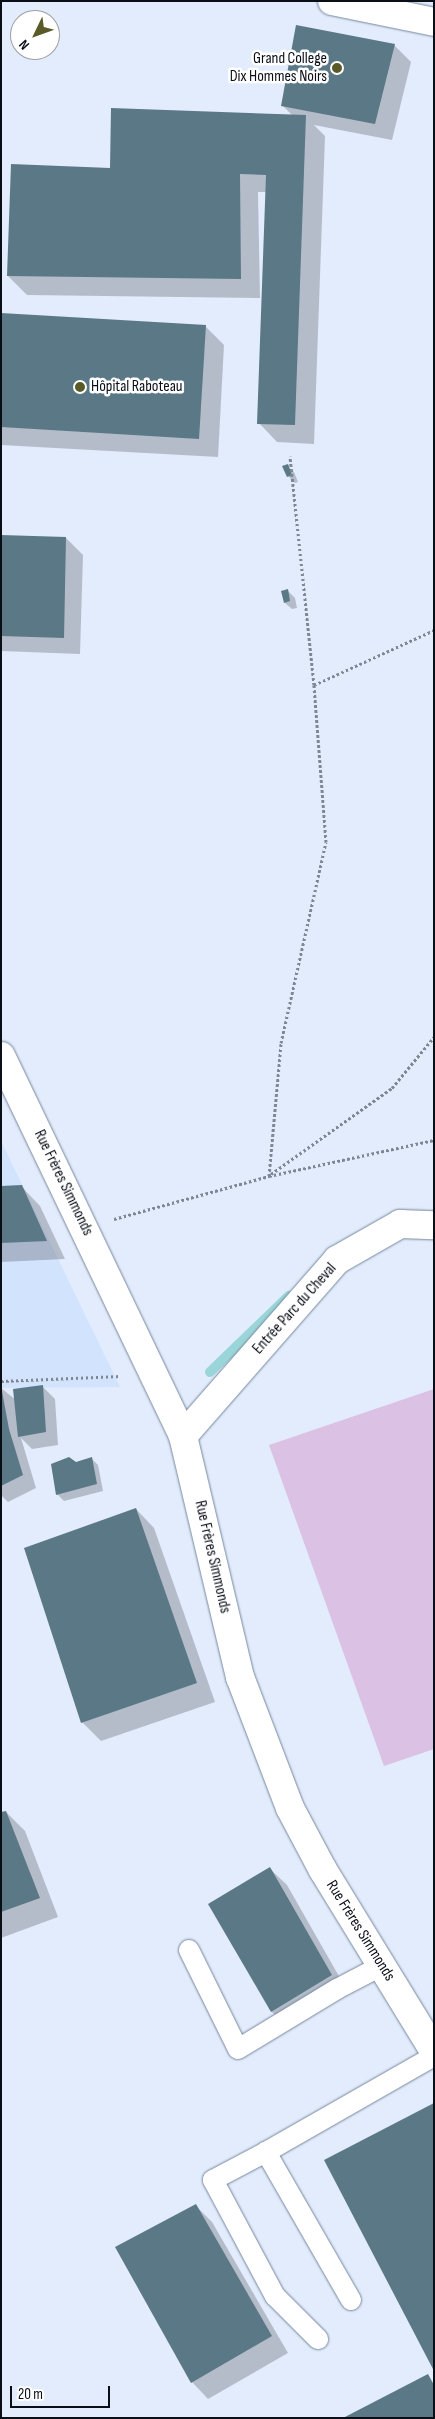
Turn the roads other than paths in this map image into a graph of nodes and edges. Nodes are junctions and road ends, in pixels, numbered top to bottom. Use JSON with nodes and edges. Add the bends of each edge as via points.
{"nodes":[{"id":1,"x":332,"y":1,"type":"edge"},
{"id":2,"x":434,"y":22,"type":"edge"},
{"id":3,"x":1,"y":1056,"type":"edge"},
{"id":4,"x":434,"y":1225,"type":"edge"},
{"id":5,"x":183,"y":1436,"type":"junction"},
{"id":6,"x":188,"y":1950,"type":"dead end"},
{"id":7,"x":381,"y":1966,"type":"junction"},
{"id":8,"x":434,"y":2051,"type":"edge"},
{"id":9,"x":434,"y":2056,"type":"edge"},
{"id":10,"x":266,"y":2152,"type":"junction"},
{"id":11,"x":351,"y":2300,"type":"dead end"},
{"id":12,"x":318,"y":2339,"type":"dead end"}],
"edges":[{"from":1,"to":2,"type":"street"},
{"from":3,"to":5,"type":"street","name":"Rue Frères Simmonds"},
{"from":4,"to":5,"type":"street","name":"Entrée Parc du Cheval","via":[[400,1224],[337,1260]]},
{"from":5,"to":7,"type":"street","name":"Rue Frères Simmonds","via":[[240,1677],[290,1808]]},
{"from":6,"to":7,"type":"lane","via":[[238,2049]]},
{"from":7,"to":8,"type":"street","name":"Rue Frères Simmonds"},
{"from":9,"to":10,"type":"lane"},
{"from":10,"to":11,"type":"lane"},
{"from":10,"to":12,"type":"lane","via":[[213,2180],[275,2296]]}]}
